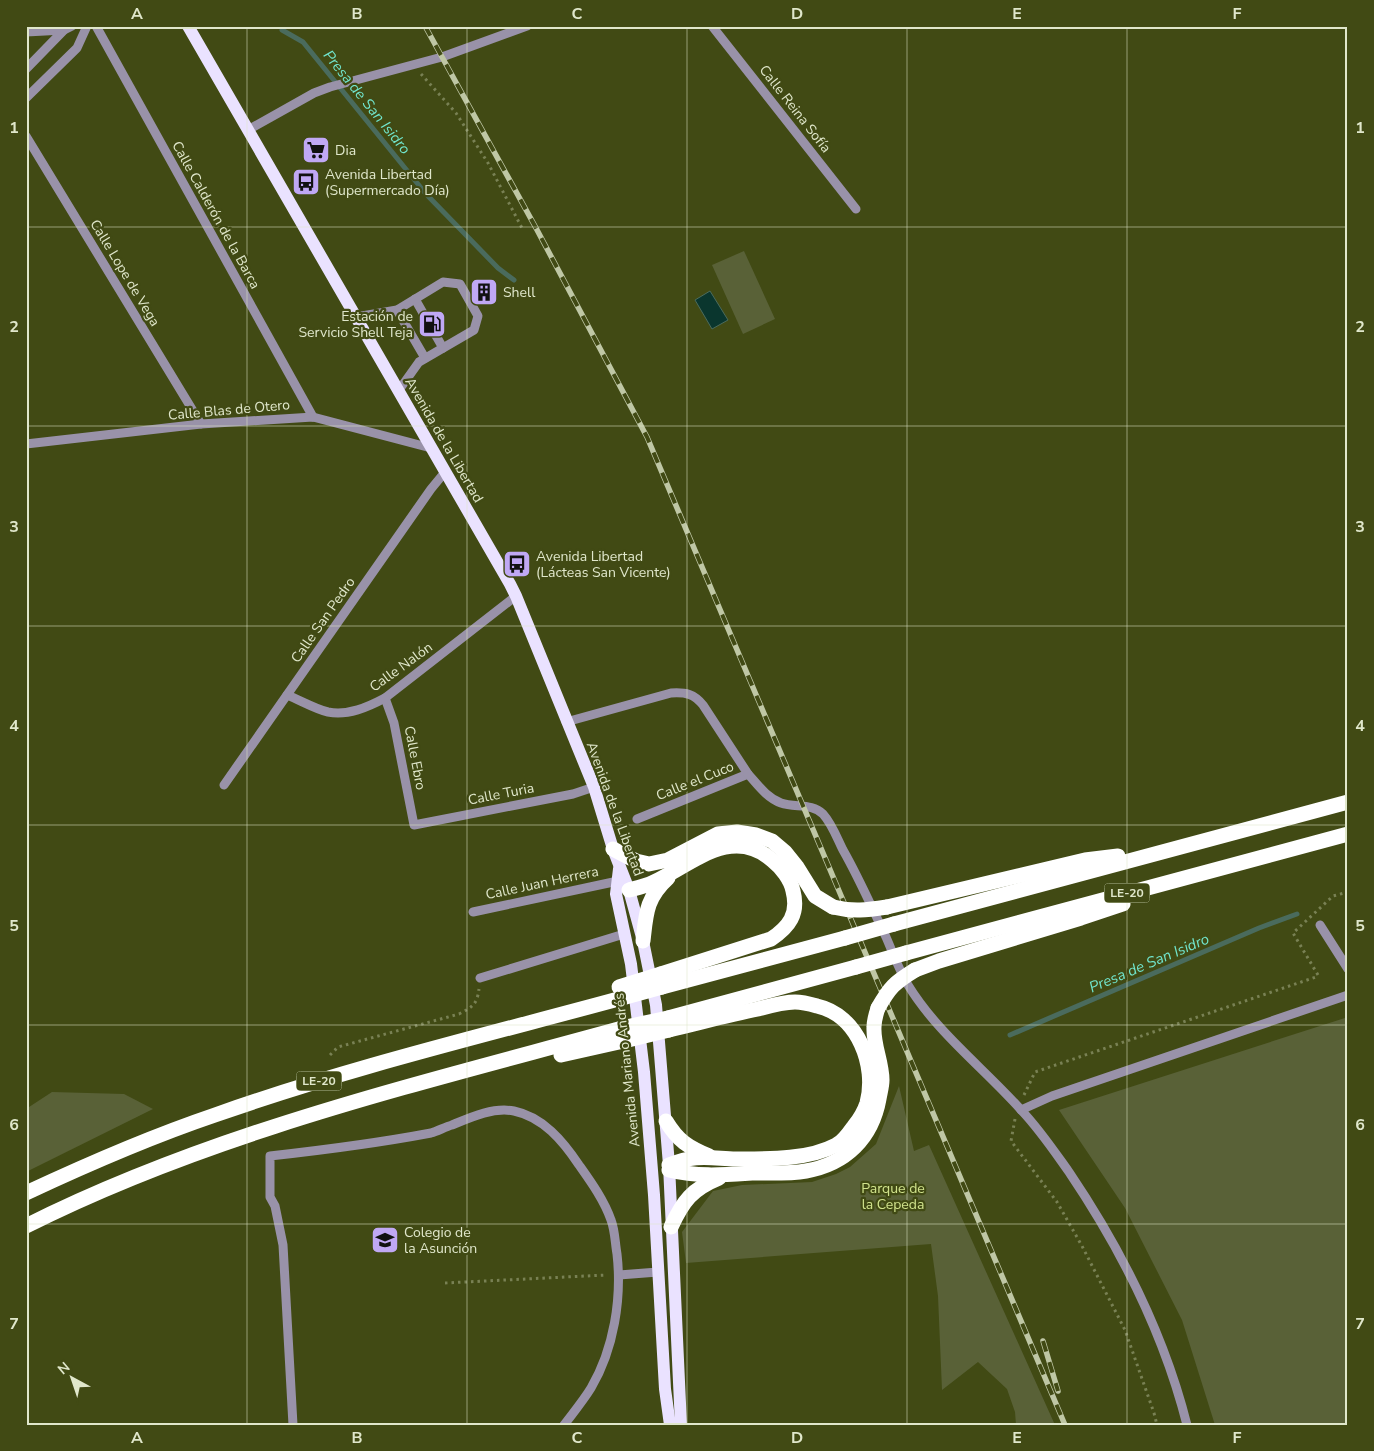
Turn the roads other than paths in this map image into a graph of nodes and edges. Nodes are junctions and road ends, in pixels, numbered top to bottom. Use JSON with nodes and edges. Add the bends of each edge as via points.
{"nodes":[{"id":1,"x":87,"y":26,"type":"edge"},
{"id":2,"x":96,"y":26,"type":"edge"},
{"id":3,"x":188,"y":26,"type":"edge"},
{"id":4,"x":527,"y":26,"type":"edge"},
{"id":5,"x":712,"y":26,"type":"edge"},
{"id":6,"x":68,"y":28,"type":"edge"},
{"id":7,"x":26,"y":32,"type":"edge"},
{"id":8,"x":26,"y":68,"type":"edge"},
{"id":9,"x":26,"y":98,"type":"edge"},
{"id":10,"x":248,"y":130,"type":"junction"},
{"id":11,"x":26,"y":136,"type":"edge"},
{"id":12,"x":856,"y":209,"type":"dead end"},
{"id":13,"x":415,"y":299,"type":"junction"},
{"id":14,"x":397,"y":310,"type":"junction"},
{"id":15,"x":356,"y":317,"type":"junction"},
{"id":16,"x":443,"y":348,"type":"junction"},
{"id":17,"x":426,"y":358,"type":"junction"},
{"id":18,"x":399,"y":390,"type":"junction"},
{"id":19,"x":313,"y":417,"type":"junction"},
{"id":20,"x":201,"y":424,"type":"junction"},
{"id":21,"x":26,"y":444,"type":"edge"},
{"id":22,"x":431,"y":448,"type":"junction"},
{"id":23,"x":445,"y":472,"type":"junction"},
{"id":24,"x":516,"y":596,"type":"junction"},
{"id":25,"x":287,"y":695,"type":"junction"},
{"id":26,"x":385,"y":698,"type":"junction"},
{"id":27,"x":566,"y":722,"type":"junction"},
{"id":28,"x":748,"y":774,"type":"junction"},
{"id":29,"x":224,"y":785,"type":"dead end"},
{"id":30,"x":594,"y":787,"type":"junction"},
{"id":31,"x":1348,"y":802,"type":"edge"},
{"id":32,"x":637,"y":820,"type":"dead end"},
{"id":33,"x":414,"y":825,"type":"joint"},
{"id":34,"x":1348,"y":834,"type":"edge"},
{"id":35,"x":1188,"y":845,"type":"junction"},
{"id":36,"x":613,"y":849,"type":"junction"},
{"id":37,"x":1235,"y":864,"type":"junction"},
{"id":38,"x":673,"y":865,"type":"junction"},
{"id":39,"x":623,"y":886,"type":"junction"},
{"id":40,"x":473,"y":912,"type":"dead end"},
{"id":41,"x":1320,"y":925,"type":"dead end"},
{"id":42,"x":624,"y":934,"type":"junction"},
{"id":43,"x":643,"y":941,"type":"junction"},
{"id":44,"x":1348,"y":970,"type":"edge"},
{"id":45,"x":480,"y":978,"type":"road end"},
{"id":46,"x":662,"y":980,"type":"junction"},
{"id":47,"x":1348,"y":995,"type":"edge"},
{"id":48,"x":668,"y":1024,"type":"junction"},
{"id":49,"x":642,"y":1055,"type":"junction"},
{"id":50,"x":1021,"y":1110,"type":"junction"},
{"id":51,"x":666,"y":1121,"type":"junction"},
{"id":52,"x":713,"y":1157,"type":"junction"},
{"id":53,"x":667,"y":1168,"type":"junction"},
{"id":54,"x":727,"y":1174,"type":"junction"},
{"id":55,"x":26,"y":1193,"type":"edge"},
{"id":56,"x":654,"y":1195,"type":"junction"},
{"id":57,"x":26,"y":1226,"type":"edge"},
{"id":58,"x":671,"y":1227,"type":"junction"},
{"id":59,"x":658,"y":1272,"type":"junction"},
{"id":60,"x":619,"y":1275,"type":"junction"},
{"id":61,"x":680,"y":1405,"type":"junction"},
{"id":62,"x":293,"y":1425,"type":"edge"},
{"id":63,"x":564,"y":1425,"type":"edge"},
{"id":64,"x":670,"y":1425,"type":"edge"},
{"id":65,"x":681,"y":1425,"type":"edge"},
{"id":66,"x":1187,"y":1425,"type":"edge"}],
"edges":[{"from":1,"to":9,"type":"street","via":[[77,48]]},
{"from":2,"to":19,"type":"street","name":"Calle Calderón de la Barca"},
{"from":3,"to":10,"type":"main road","name":"Avenida de la Libertad"},
{"from":4,"to":10,"type":"street","via":[[442,57],[330,86]]},
{"from":5,"to":12,"type":"street","name":"Calle Reina Sofía"},
{"from":6,"to":7,"type":"street"},
{"from":6,"to":8,"type":"street"},
{"from":10,"to":15,"type":"main road","name":"Avenida de la Libertad"},
{"from":11,"to":20,"type":"street","name":"Calle Lope de Vega"},
{"from":13,"to":14,"type":"street"},
{"from":13,"to":16,"type":"street"},
{"from":13,"to":16,"type":"street","via":[[444,282],[460,284],[478,316],[474,330]]},
{"from":14,"to":15,"type":"street"},
{"from":14,"to":17,"type":"street"},
{"from":15,"to":18,"type":"main road","name":"Avenida de la Libertad"},
{"from":16,"to":17,"type":"street"},
{"from":17,"to":18,"type":"street","via":[[419,362]]},
{"from":18,"to":22,"type":"main road","name":"Avenida de la Libertad"},
{"from":19,"to":20,"type":"street","name":"Calle Blas de Otero"},
{"from":19,"to":22,"type":"street","name":"Calle Blas de Otero"},
{"from":20,"to":21,"type":"street","name":"Calle Blas de Otero"},
{"from":22,"to":23,"type":"main road","name":"Avenida de la Libertad"},
{"from":23,"to":24,"type":"main road","name":"Avenida de la Libertad"},
{"from":23,"to":25,"type":"street","name":"Calle San Pedro"},
{"from":24,"to":26,"type":"street","name":"Calle Nalón"},
{"from":24,"to":27,"type":"main road","name":"Avenida de la Libertad"},
{"from":25,"to":26,"type":"street","name":"Calle Nalón","via":[[328,712],[351,712]]},
{"from":25,"to":29,"type":"street","name":"Calle San Pedro"},
{"from":26,"to":33,"type":"street","name":"Calle Ebro","via":[[394,723]]},
{"from":27,"to":28,"type":"street","name":"Calle el Cuco","via":[[672,693],[690,694],[703,705]]},
{"from":27,"to":30,"type":"main road","name":"Avenida de la Libertad"},
{"from":28,"to":32,"type":"street","name":"Calle el Cuco"},
{"from":28,"to":50,"type":"street","via":[[768,796],[779,802],[816,809],[824,815],[862,884],[906,983],[924,1009]]},
{"from":30,"to":33,"type":"street","name":"Calle Turia","via":[[573,794]]},
{"from":30,"to":36,"type":"main road","name":"Avenida de la Libertad"},
{"from":31,"to":35,"type":"highway","number":"LE-20"},
{"from":34,"to":37,"type":"highway","number":"LE-20"},
{"from":35,"to":38,"type":"highway","bridge":true,"via":[[1085,860],[865,911],[833,907],[815,896],[785,852],[772,841],[756,835],[718,834]]},
{"from":35,"to":46,"type":"highway","number":"LE-20","bridge":true,"via":[[845,938]]},
{"from":36,"to":38,"type":"highway","via":[[636,861]]},
{"from":36,"to":39,"type":"main road","name":"Avenida de la Libertad"},
{"from":37,"to":48,"type":"highway","number":"LE-20","bridge":true,"via":[[856,967]]},
{"from":37,"to":54,"type":"highway","bridge":true,"via":[[1081,918],[915,970],[897,981],[878,1008],[873,1024],[882,1080],[879,1099],[874,1119],[852,1151],[820,1168]]},
{"from":38,"to":39,"type":"highway","via":[[653,883]]},
{"from":38,"to":43,"type":"highway","via":[[650,900]]},
{"from":38,"to":46,"type":"highway","via":[[733,845],[750,846],[774,861],[785,874],[793,889],[796,905],[784,931],[771,939]]},
{"from":39,"to":40,"type":"street","name":"Calle Juan Herrera"},
{"from":39,"to":42,"type":"main road","name":"Avenida Mariano Andrés","via":[[620,912]]},
{"from":39,"to":43,"type":"main road","name":"Avenida Mariano Andrés"},
{"from":41,"to":44,"type":"street"},
{"from":42,"to":45,"type":"street"},
{"from":42,"to":49,"type":"main road","name":"Avenida Mariano Andrés","via":[[632,964]]},
{"from":43,"to":51,"type":"main road","name":"Avenida Mariano Andrés","via":[[656,1005]]},
{"from":46,"to":55,"type":"highway","number":"LE-20","bridge":true,"via":[[539,1012],[434,1049],[214,1115],[147,1140]]},
{"from":47,"to":50,"type":"street","via":[[1052,1096]]},
{"from":48,"to":52,"type":"highway","via":[[795,1002],[820,1006],[840,1016],[853,1028],[863,1047],[868,1067],[867,1103],[860,1118],[838,1145],[792,1157]]},
{"from":48,"to":57,"type":"highway","number":"LE-20","bridge":true,"via":[[352,1102],[288,1122],[159,1168]]},
{"from":49,"to":53,"type":"main road","via":[[650,1061],[659,1158]]},
{"from":49,"to":56,"type":"main road","name":"Avenida Mariano Andrés"},
{"from":50,"to":66,"type":"street","via":[[1092,1206],[1121,1256],[1163,1352]]},
{"from":51,"to":52,"type":"highway","via":[[683,1142]]},
{"from":51,"to":53,"type":"main road","name":"Avenida Mariano Andrés"},
{"from":52,"to":53,"type":"highway","via":[[683,1159]]},
{"from":53,"to":54,"type":"highway","via":[[704,1176]]},
{"from":53,"to":56,"type":"main road"},
{"from":53,"to":58,"type":"main road","name":"Avenida Mariano Andrés"},
{"from":54,"to":58,"type":"highway","via":[[689,1196]]},
{"from":56,"to":59,"type":"main road","name":"Avenida Mariano Andrés"},
{"from":58,"to":61,"type":"main road","name":"Avenida Mariano Andrés"},
{"from":59,"to":60,"type":"street"},
{"from":59,"to":61,"type":"main road","name":"Avenida Mariano Andrés","via":[[666,1280],[672,1379]]},
{"from":59,"to":64,"type":"main road","name":"Avenida Mariano Andrés"},
{"from":60,"to":62,"type":"street","via":[[611,1221],[596,1191],[551,1129],[535,1118],[513,1111],[496,1112],[476,1115],[434,1132],[329,1150],[270,1156],[270,1197],[276,1206],[283,1245]]},
{"from":60,"to":63,"type":"street","via":[[616,1310],[605,1358],[591,1387]]},
{"from":61,"to":65,"type":"main road","name":"Avenida Mariano Andrés"}]}
